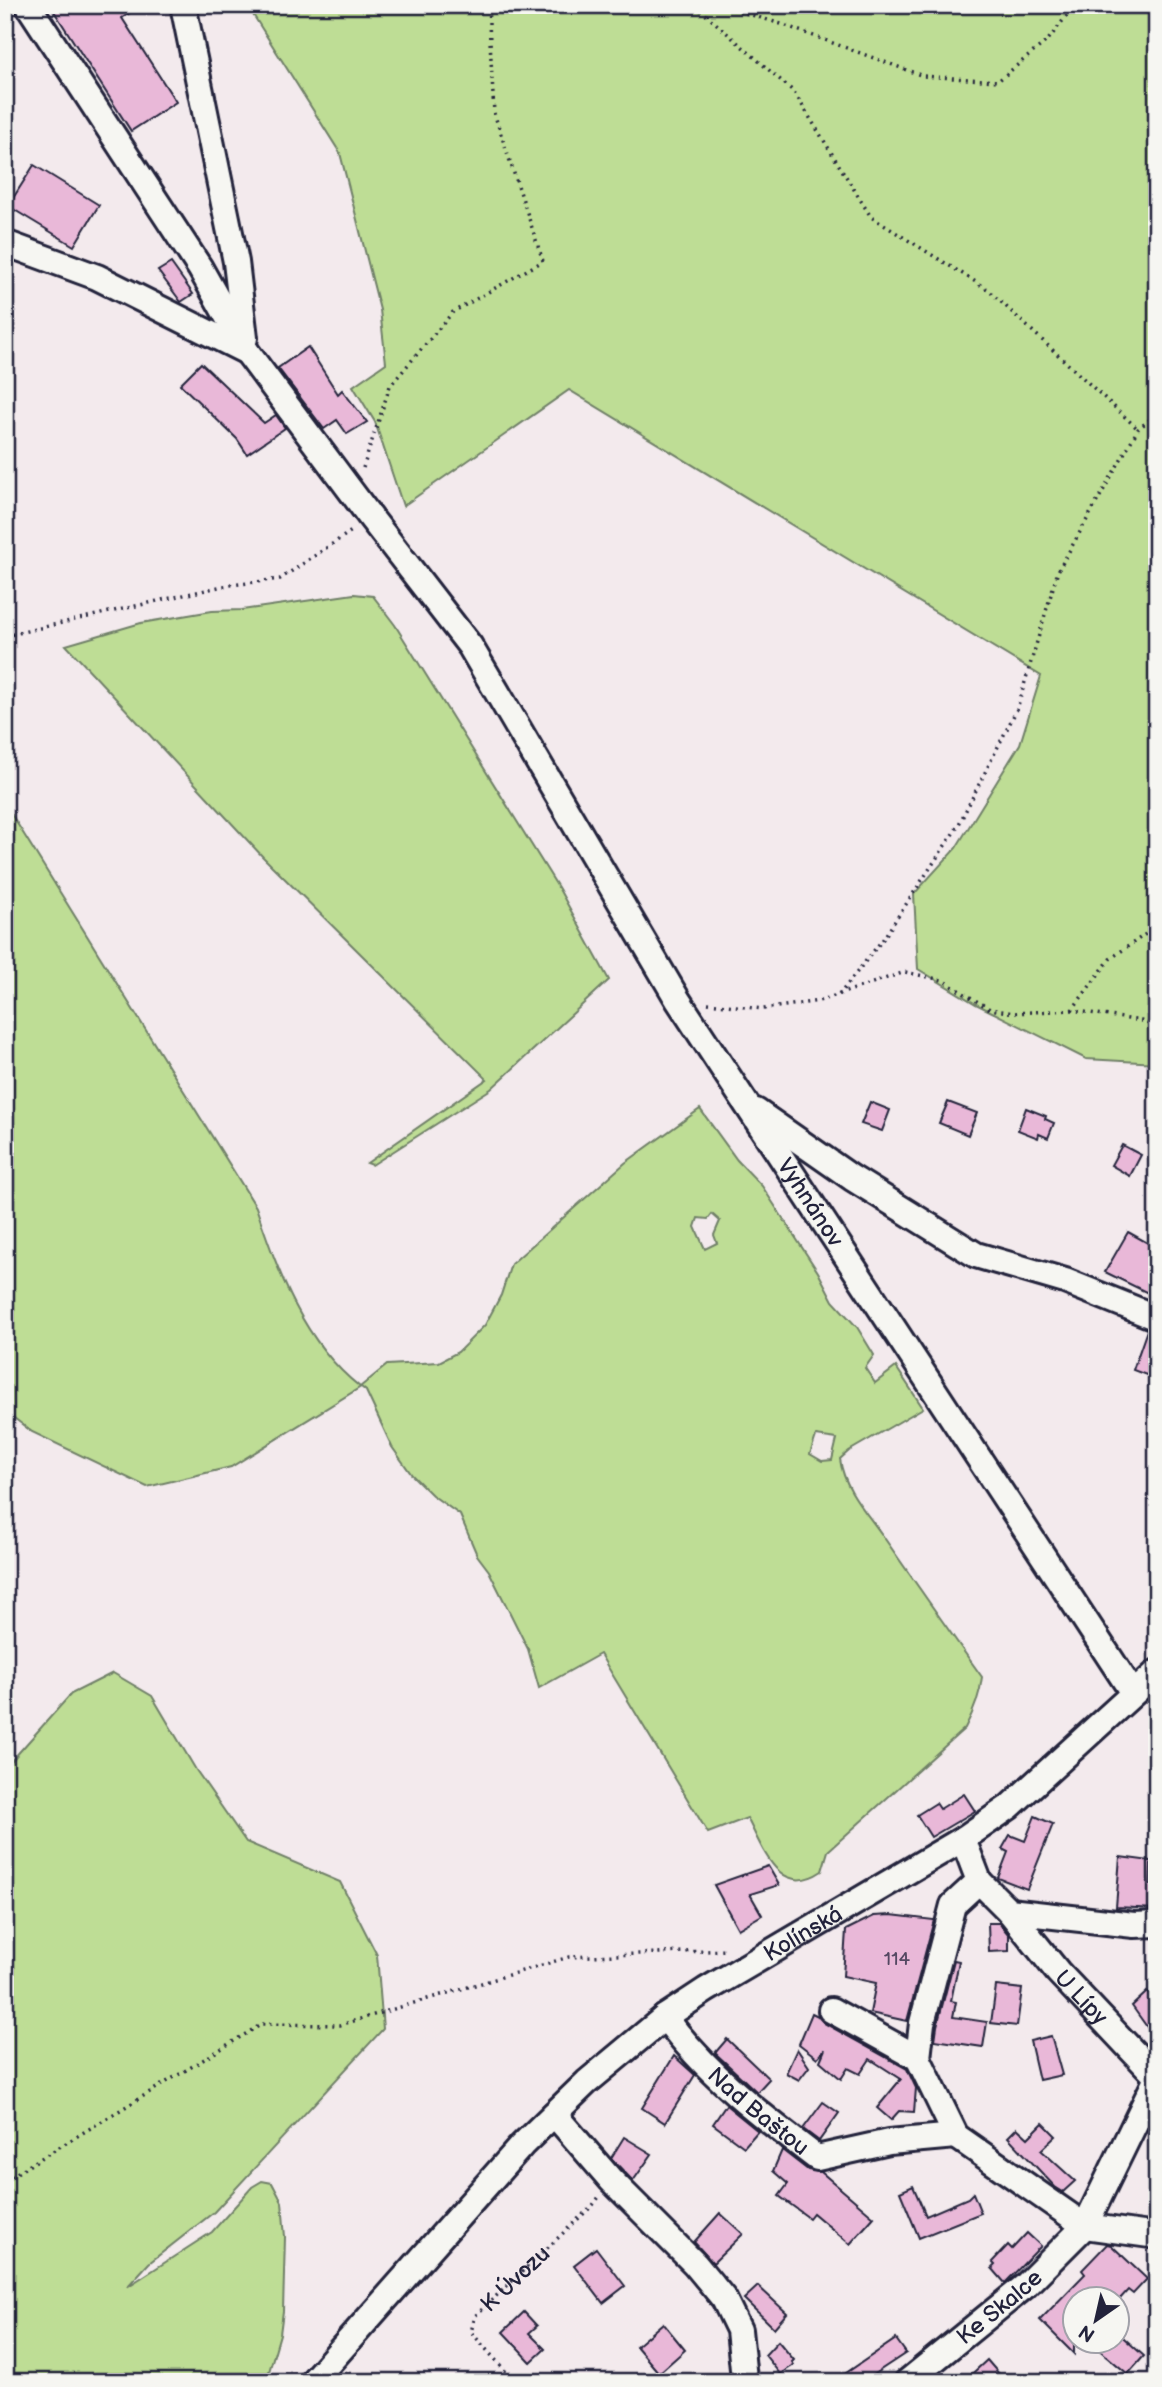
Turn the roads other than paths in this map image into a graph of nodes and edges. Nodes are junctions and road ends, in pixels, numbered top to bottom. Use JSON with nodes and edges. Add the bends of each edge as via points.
{"nodes":[{"id":1,"x":28,"y":5,"type":"edge"},
{"id":2,"x":183,"y":5,"type":"edge"},
{"id":3,"x":5,"y":243,"type":"edge"},
{"id":4,"x":247,"y":352,"type":"junction"},
{"id":5,"x":744,"y":1103,"type":"junction"},
{"id":6,"x":1157,"y":1318,"type":"edge"},
{"id":7,"x":1157,"y":1672,"type":"edge"},
{"id":8,"x":1133,"y":1693,"type":"junction"},
{"id":9,"x":963,"y":1839,"type":"junction"},
{"id":10,"x":979,"y":1881,"type":"junction"},
{"id":11,"x":1009,"y":1911,"type":"junction"},
{"id":12,"x":1157,"y":1924,"type":"edge"},
{"id":13,"x":831,"y":2010,"type":"dead end"},
{"id":14,"x":665,"y":2017,"type":"junction"},
{"id":15,"x":918,"y":2058,"type":"junction"},
{"id":16,"x":1157,"y":2078,"type":"edge"},
{"id":17,"x":554,"y":2114,"type":"junction"},
{"id":18,"x":956,"y":2136,"type":"junction"},
{"id":19,"x":1085,"y":2226,"type":"junction"},
{"id":20,"x":1157,"y":2236,"type":"edge"},
{"id":21,"x":312,"y":2382,"type":"edge"},
{"id":22,"x":746,"y":2382,"type":"edge"},
{"id":23,"x":907,"y":2382,"type":"edge"}],
"edges":[{"from":1,"to":4,"type":"street","via":[[200,268]]},
{"from":2,"to":4,"type":"street","via":[[236,262]]},
{"from":3,"to":4,"type":"street","via":[[97,277]]},
{"from":4,"to":5,"type":"street","via":[[470,646],[678,1000]]},
{"from":5,"to":6,"type":"street","name":"Vyhnánov","via":[[852,1178],[976,1255],[1065,1281]]},
{"from":5,"to":8,"type":"street","name":"Vyhnánov"},
{"from":7,"to":8,"type":"street","name":"Kolínská"},
{"from":8,"to":9,"type":"street","name":"Kolínská","via":[[1009,1807]]},
{"from":9,"to":10,"type":"street","name":"U Lípy"},
{"from":9,"to":14,"type":"street","name":"Kolínská"},
{"from":10,"to":11,"type":"street","name":"U Lípy"},
{"from":10,"to":15,"type":"street","via":[[953,1905],[922,2023]]},
{"from":11,"to":12,"type":"street"},
{"from":11,"to":16,"type":"street","name":"U Lípy","via":[[1058,1972]]},
{"from":13,"to":15,"type":"street"},
{"from":14,"to":17,"type":"street","name":"Kolínská"},
{"from":14,"to":18,"type":"street","name":"Nad Baštou","via":[[685,2045],[725,2083],[817,2158],[890,2142]]},
{"from":15,"to":18,"type":"street"},
{"from":16,"to":19,"type":"street","name":"Ke Skalce"},
{"from":17,"to":21,"type":"street","name":"Kolínská"},
{"from":17,"to":22,"type":"street","via":[[724,2299],[739,2330]]},
{"from":18,"to":19,"type":"street"},
{"from":19,"to":20,"type":"street"},
{"from":19,"to":23,"type":"street","name":"Ke Skalce","via":[[1026,2286]]}]}
